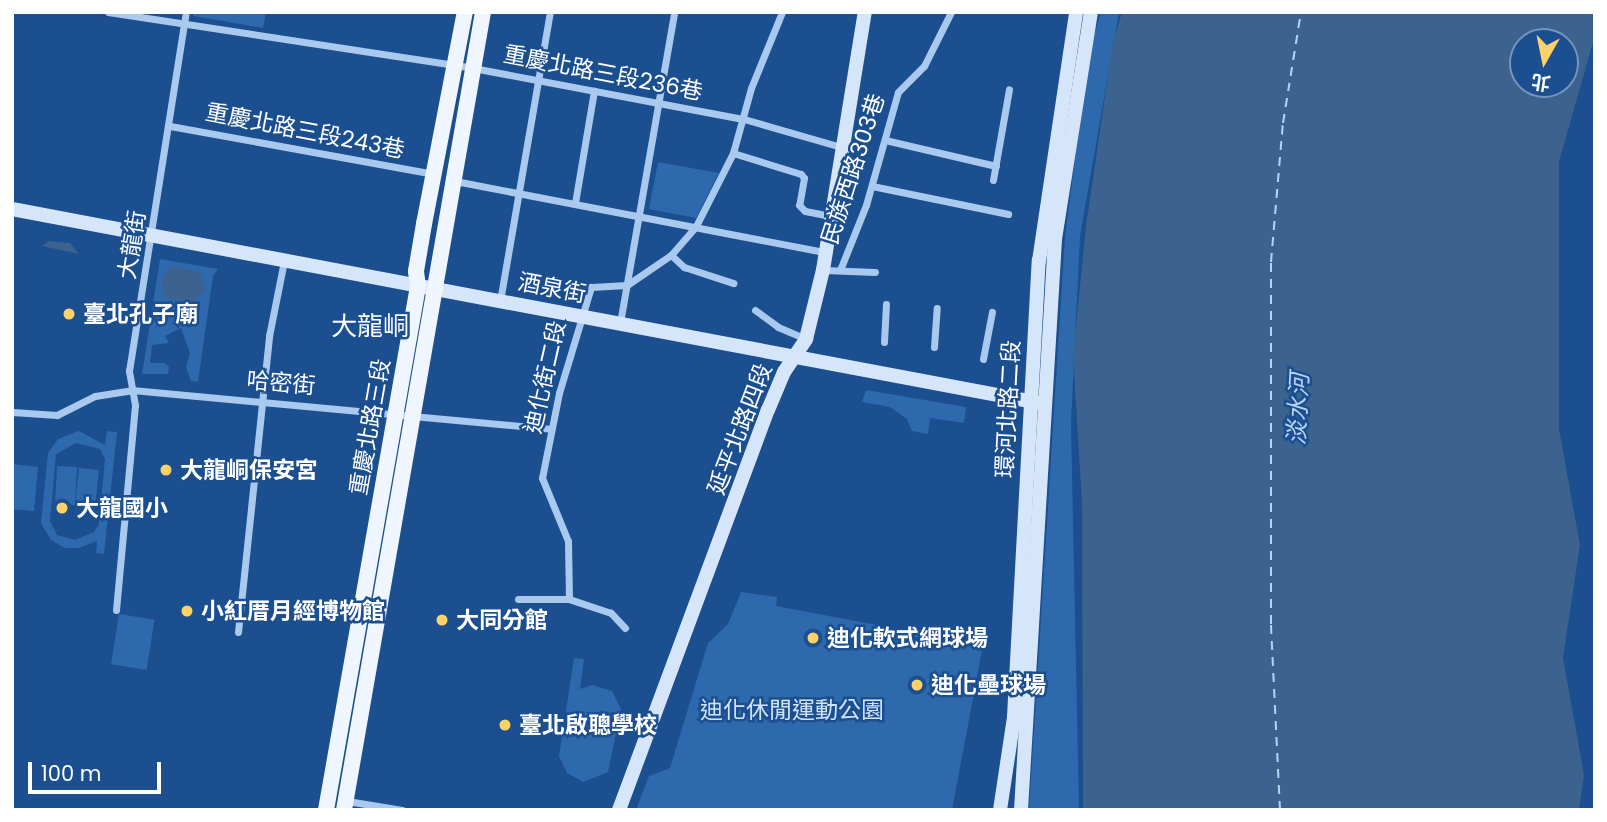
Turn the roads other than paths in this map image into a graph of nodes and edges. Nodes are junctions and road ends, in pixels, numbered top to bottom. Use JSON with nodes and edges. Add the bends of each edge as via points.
{"nodes":[{"id":1,"x":108,"y":12,"type":"edge"},
{"id":2,"x":186,"y":12,"type":"edge"},
{"id":3,"x":465,"y":12,"type":"edge"},
{"id":4,"x":483,"y":12,"type":"edge"},
{"id":5,"x":550,"y":12,"type":"edge"},
{"id":6,"x":674,"y":12,"type":"edge"},
{"id":7,"x":782,"y":12,"type":"edge"},
{"id":8,"x":865,"y":12,"type":"edge"},
{"id":9,"x":951,"y":12,"type":"edge"},
{"id":10,"x":1076,"y":12,"type":"edge"},
{"id":11,"x":1091,"y":12,"type":"edge"},
{"id":12,"x":184,"y":24,"type":"junction"},
{"id":13,"x":455,"y":66,"type":"junction"},
{"id":14,"x":473,"y":68,"type":"junction"},
{"id":15,"x":538,"y":81,"type":"junction"},
{"id":16,"x":1009,"y":89,"type":"dead end"},
{"id":17,"x":594,"y":92,"type":"junction"},
{"id":18,"x":658,"y":103,"type":"junction"},
{"id":19,"x":744,"y":119,"type":"junction"},
{"id":20,"x":170,"y":126,"type":"junction"},
{"id":21,"x":885,"y":140,"type":"junction"},
{"id":22,"x":841,"y":147,"type":"junction"},
{"id":23,"x":733,"y":153,"type":"junction"},
{"id":24,"x":996,"y":166,"type":"junction"},
{"id":25,"x":433,"y":174,"type":"junction"},
{"id":26,"x":993,"y":180,"type":"dead end"},
{"id":27,"x":455,"y":181,"type":"junction"},
{"id":28,"x":872,"y":186,"type":"junction"},
{"id":29,"x":519,"y":192,"type":"junction"},
{"id":30,"x":575,"y":203,"type":"junction"},
{"id":31,"x":12,"y":209,"type":"edge"},
{"id":32,"x":639,"y":214,"type":"junction"},
{"id":33,"x":1008,"y":214,"type":"dead end"},
{"id":34,"x":831,"y":216,"type":"junction"},
{"id":35,"x":696,"y":226,"type":"junction"},
{"id":36,"x":153,"y":235,"type":"junction"},
{"id":37,"x":825,"y":252,"type":"junction"},
{"id":38,"x":671,"y":255,"type":"junction"},
{"id":39,"x":284,"y":261,"type":"junction"},
{"id":40,"x":823,"y":270,"type":"junction"},
{"id":41,"x":840,"y":270,"type":"junction"},
{"id":42,"x":875,"y":272,"type":"dead end"},
{"id":43,"x":733,"y":283,"type":"dead end"},
{"id":44,"x":626,"y":285,"type":"junction"},
{"id":45,"x":418,"y":286,"type":"junction"},
{"id":46,"x":436,"y":289,"type":"junction"},
{"id":47,"x":500,"y":301,"type":"junction"},
{"id":48,"x":886,"y":304,"type":"dead end"},
{"id":49,"x":937,"y":308,"type":"dead end"},
{"id":50,"x":755,"y":310,"type":"dead end"},
{"id":51,"x":992,"y":312,"type":"dead end"},
{"id":52,"x":579,"y":316,"type":"junction"},
{"id":53,"x":620,"y":323,"type":"junction"},
{"id":54,"x":806,"y":339,"type":"junction"},
{"id":55,"x":884,"y":341,"type":"dead end"},
{"id":56,"x":934,"y":347,"type":"dead end"},
{"id":57,"x":794,"y":355,"type":"junction"},
{"id":58,"x":984,"y":359,"type":"dead end"},
{"id":59,"x":132,"y":390,"type":"junction"},
{"id":60,"x":262,"y":401,"type":"junction"},
{"id":61,"x":1038,"y":403,"type":"junction"},
{"id":62,"x":12,"y":412,"type":"edge"},
{"id":63,"x":396,"y":413,"type":"junction"},
{"id":64,"x":413,"y":415,"type":"junction"},
{"id":65,"x":551,"y":429,"type":"junction"},
{"id":66,"x":518,"y":599,"type":"dead end"},
{"id":67,"x":569,"y":599,"type":"junction"},
{"id":68,"x":116,"y":610,"type":"dead end"},
{"id":69,"x":625,"y":628,"type":"dead end"},
{"id":70,"x":238,"y":632,"type":"dead end"},
{"id":71,"x":345,"y":805,"type":"edge"},
{"id":72,"x":326,"y":810,"type":"edge"},
{"id":73,"x":402,"y":810,"type":"edge"},
{"id":74,"x":619,"y":810,"type":"edge"},
{"id":75,"x":1000,"y":810,"type":"edge"},
{"id":76,"x":1021,"y":810,"type":"edge"}],
"edges":[{"from":1,"to":12,"type":"street","name":"重慶北路三段236巷"},
{"from":2,"to":12,"type":"street","name":"大龍街"},
{"from":3,"to":13,"type":"main road","name":"重慶北路三段"},
{"from":4,"to":14,"type":"main road","name":"重慶北路三段"},
{"from":5,"to":15,"type":"street"},
{"from":6,"to":18,"type":"street"},
{"from":7,"to":19,"type":"street","via":[[751,88]]},
{"from":8,"to":22,"type":"street","name":"延平北路四段"},
{"from":9,"to":21,"type":"street","name":"民族西路303巷","via":[[924,66],[898,92]]},
{"from":10,"to":61,"type":"street","name":"環河北路二段","via":[[1043,222]]},
{"from":11,"to":61,"type":"street","name":"環河北路二段","via":[[1055,239]]},
{"from":12,"to":13,"type":"street","name":"重慶北路三段236巷"},
{"from":12,"to":20,"type":"street","name":"大龍街"},
{"from":13,"to":14,"type":"street","name":"重慶北路三段236巷"},
{"from":13,"to":25,"type":"main road","name":"重慶北路三段"},
{"from":14,"to":15,"type":"street","name":"重慶北路三段236巷"},
{"from":14,"to":27,"type":"main road","name":"重慶北路三段"},
{"from":15,"to":17,"type":"street","name":"重慶北路三段236巷"},
{"from":15,"to":29,"type":"street"},
{"from":16,"to":24,"type":"street"},
{"from":17,"to":18,"type":"street","name":"重慶北路三段236巷"},
{"from":17,"to":30,"type":"street"},
{"from":18,"to":19,"type":"street","name":"重慶北路三段236巷"},
{"from":18,"to":32,"type":"street"},
{"from":19,"to":22,"type":"street","name":"重慶北路三段236巷"},
{"from":19,"to":23,"type":"street"},
{"from":20,"to":25,"type":"street","name":"重慶北路三段243巷"},
{"from":20,"to":36,"type":"street","name":"大龍街"},
{"from":21,"to":24,"type":"street"},
{"from":21,"to":28,"type":"street","name":"民族西路303巷"},
{"from":22,"to":34,"type":"street","name":"延平北路四段"},
{"from":23,"to":34,"type":"street","via":[[801,174],[799,205],[805,211]]},
{"from":23,"to":35,"type":"street"},
{"from":24,"to":26,"type":"street"},
{"from":25,"to":45,"type":"main road","name":"重慶北路三段","via":[[416,271]]},
{"from":27,"to":29,"type":"street"},
{"from":27,"to":46,"type":"main road","name":"重慶北路三段"},
{"from":28,"to":33,"type":"street"},
{"from":28,"to":41,"type":"street","name":"民族西路303巷"},
{"from":29,"to":30,"type":"street"},
{"from":29,"to":47,"type":"street"},
{"from":30,"to":32,"type":"street"},
{"from":31,"to":36,"type":"street","name":"酒泉街"},
{"from":32,"to":35,"type":"street"},
{"from":32,"to":44,"type":"street"},
{"from":34,"to":37,"type":"street","name":"延平北路四段"},
{"from":35,"to":37,"type":"street"},
{"from":35,"to":38,"type":"street"},
{"from":36,"to":39,"type":"street","name":"酒泉街"},
{"from":36,"to":59,"type":"street","name":"大龍街","via":[[129,371]]},
{"from":37,"to":40,"type":"street","name":"延平北路四段"},
{"from":38,"to":43,"type":"street","via":[[684,267]]},
{"from":38,"to":44,"type":"street"},
{"from":39,"to":45,"type":"street","name":"酒泉街"},
{"from":39,"to":60,"type":"street"},
{"from":40,"to":41,"type":"street"},
{"from":40,"to":54,"type":"street","name":"延平北路四段"},
{"from":41,"to":42,"type":"street"},
{"from":44,"to":52,"type":"street","name":"迪化街二段","via":[[591,287]]},
{"from":44,"to":53,"type":"street"},
{"from":45,"to":46,"type":"street","name":"酒泉街"},
{"from":45,"to":63,"type":"main road","name":"重慶北路三段"},
{"from":46,"to":47,"type":"street","name":"酒泉街"},
{"from":46,"to":64,"type":"main road","name":"重慶北路三段"},
{"from":47,"to":52,"type":"street","name":"酒泉街"},
{"from":48,"to":55,"type":"street"},
{"from":49,"to":56,"type":"street"},
{"from":50,"to":54,"type":"street"},
{"from":51,"to":58,"type":"street"},
{"from":52,"to":53,"type":"street","name":"酒泉街"},
{"from":52,"to":65,"type":"street","name":"迪化街二段"},
{"from":53,"to":57,"type":"street","name":"酒泉街"},
{"from":54,"to":57,"type":"street","name":"延平北路四段"},
{"from":57,"to":61,"type":"street","name":"酒泉街"},
{"from":57,"to":74,"type":"street","name":"延平北路四段","via":[[768,410]]},
{"from":59,"to":60,"type":"street","name":"哈密街"},
{"from":59,"to":62,"type":"street","name":"哈密街","via":[[95,396],[57,415]]},
{"from":59,"to":68,"type":"street","name":"大龍街","via":[[135,405]]},
{"from":60,"to":63,"type":"street","name":"哈密街"},
{"from":60,"to":70,"type":"street"},
{"from":61,"to":75,"type":"street","name":"環河北路二段","via":[[1014,717]]},
{"from":61,"to":76,"type":"street","name":"環河北路二段"},
{"from":63,"to":64,"type":"street","name":"哈密街"},
{"from":63,"to":72,"type":"main road","name":"重慶北路三段"},
{"from":64,"to":65,"type":"street","name":"哈密街"},
{"from":64,"to":71,"type":"main road","name":"重慶北路三段"},
{"from":65,"to":67,"type":"street","name":"迪化街二段","via":[[542,478],[568,541]]},
{"from":66,"to":67,"type":"street"},
{"from":67,"to":69,"type":"street","via":[[611,612]]},
{"from":71,"to":73,"type":"street"}]}
